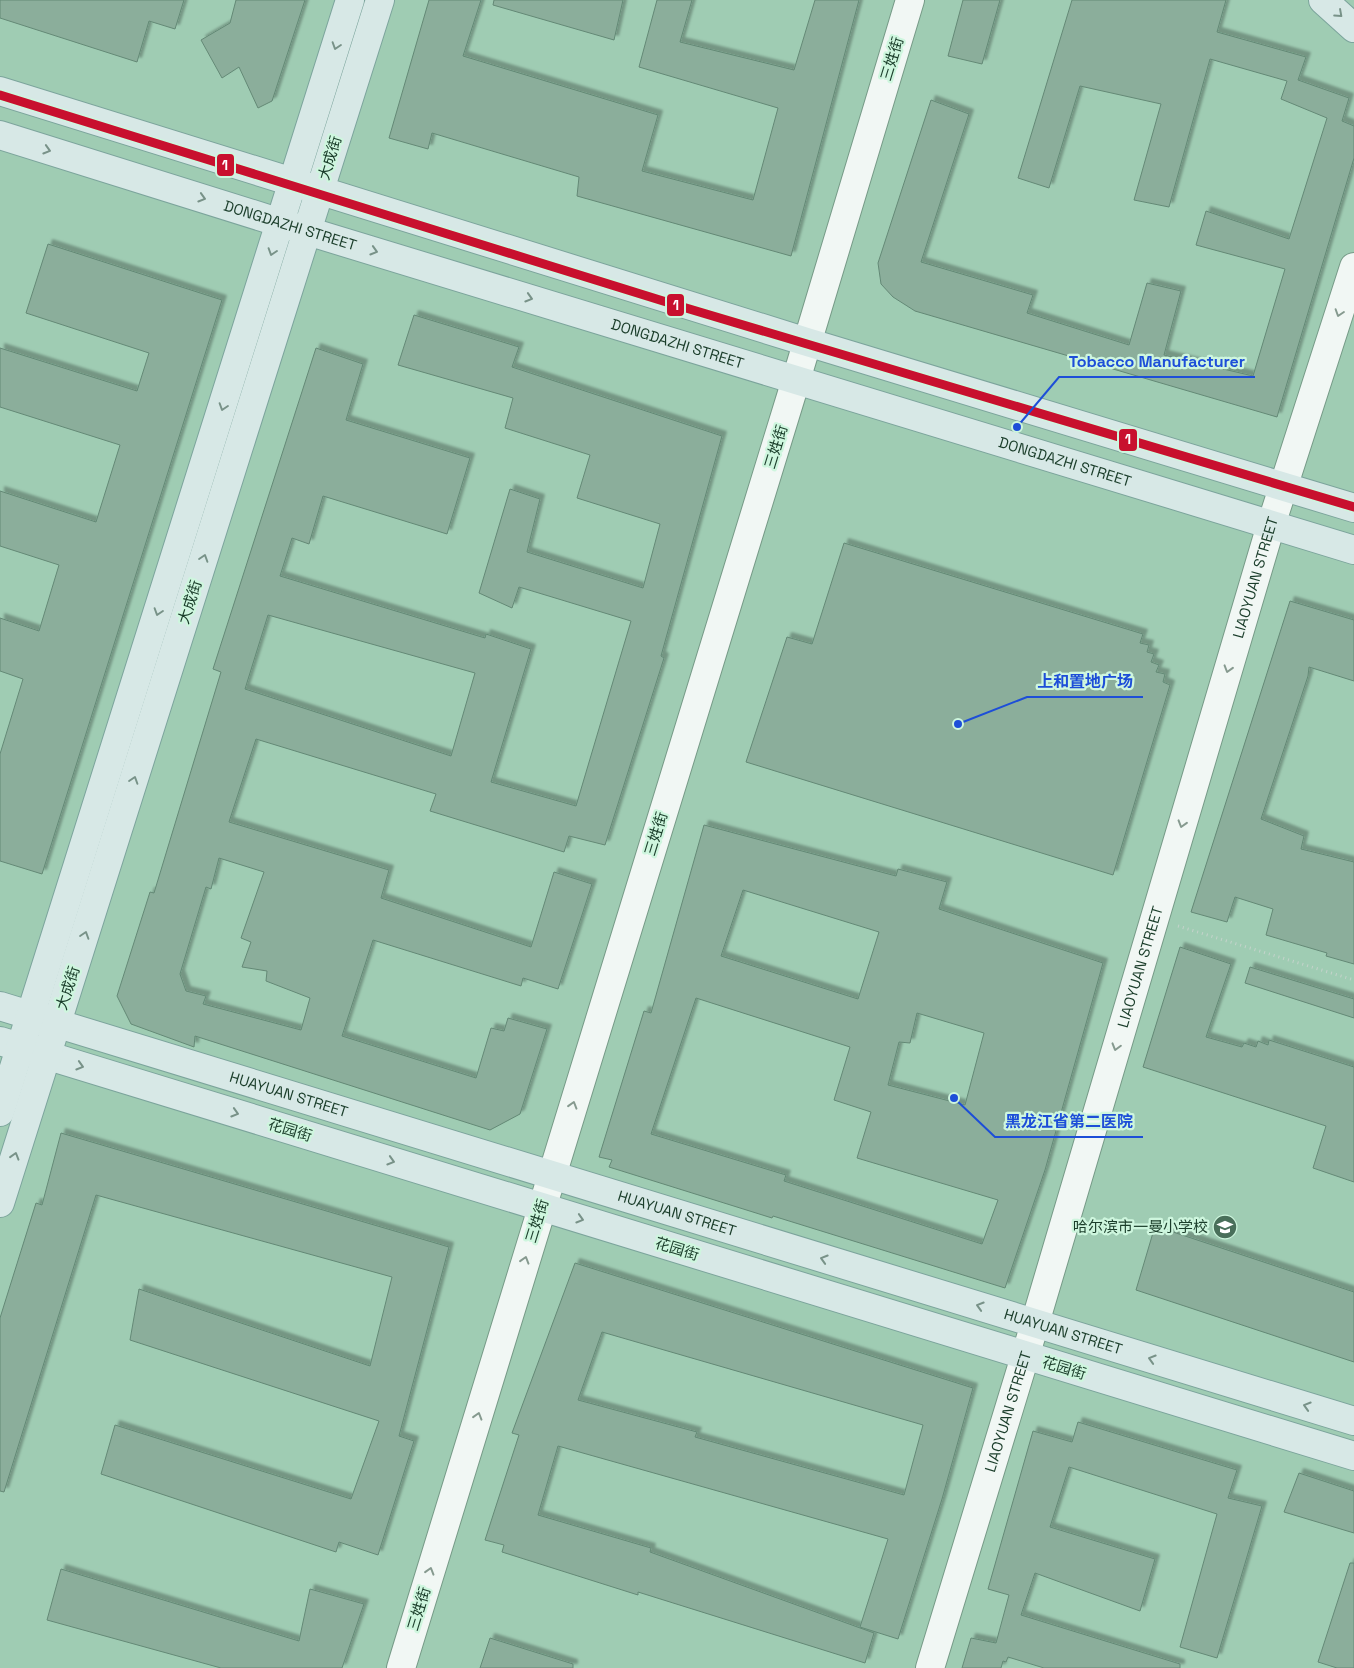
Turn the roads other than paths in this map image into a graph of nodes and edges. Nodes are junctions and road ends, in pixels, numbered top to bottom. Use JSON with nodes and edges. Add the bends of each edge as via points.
{"nodes":[{"id":1,"x":350,"y":0,"type":"edge"},
{"id":2,"x":380,"y":0,"type":"edge"},
{"id":3,"x":910,"y":0,"type":"edge"},
{"id":4,"x":1323,"y":0,"type":"edge"},
{"id":5,"x":1354,"y":28,"type":"edge"},
{"id":6,"x":0,"y":91,"type":"edge"},
{"id":7,"x":0,"y":135,"type":"edge"},
{"id":8,"x":293,"y":182,"type":"junction"},
{"id":9,"x":320,"y":189,"type":"junction"},
{"id":10,"x":281,"y":223,"type":"junction"},
{"id":11,"x":308,"y":230,"type":"junction"},
{"id":12,"x":1354,"y":267,"type":"edge"},
{"id":13,"x":807,"y":342,"type":"junction"},
{"id":14,"x":796,"y":380,"type":"junction"},
{"id":15,"x":1283,"y":487,"type":"junction"},
{"id":16,"x":1354,"y":508,"type":"edge"},
{"id":17,"x":1271,"y":525,"type":"junction"},
{"id":18,"x":1354,"y":550,"type":"edge"},
{"id":19,"x":0,"y":1006,"type":"edge"},
{"id":20,"x":30,"y":1016,"type":"junction"},
{"id":21,"x":56,"y":1024,"type":"junction"},
{"id":22,"x":10,"y":1044,"type":"edge"},
{"id":23,"x":46,"y":1055,"type":"junction"},
{"id":24,"x":0,"y":1112,"type":"edge"},
{"id":25,"x":551,"y":1175,"type":"junction"},
{"id":26,"x":0,"y":1203,"type":"edge"},
{"id":27,"x":541,"y":1207,"type":"junction"},
{"id":28,"x":1034,"y":1323,"type":"junction"},
{"id":29,"x":1025,"y":1356,"type":"junction"},
{"id":30,"x":1354,"y":1420,"type":"edge"},
{"id":31,"x":1354,"y":1456,"type":"edge"},
{"id":32,"x":400,"y":1668,"type":"edge"},
{"id":33,"x":930,"y":1668,"type":"edge"}],
"edges":[{"from":1,"to":8,"type":"main road","name":"大成街","one_way":true},
{"from":2,"to":9,"type":"main road","name":"大成街"},
{"from":3,"to":13,"type":"street","name":"三姓街"},
{"from":4,"to":5,"type":"main road","one_way":true},
{"from":6,"to":8,"type":"main road"},
{"from":7,"to":10,"type":"main road","name":"DONGDAZHI STREET","one_way":true},
{"from":8,"to":9,"type":"main road"},
{"from":8,"to":10,"type":"main road","name":"大成街"},
{"from":9,"to":11,"type":"main road","name":"大成街"},
{"from":9,"to":13,"type":"main road"},
{"from":10,"to":11,"type":"main road","name":"DONGDAZHI STREET"},
{"from":10,"to":20,"type":"main road","name":"大成街","one_way":true},
{"from":11,"to":14,"type":"main road","name":"DONGDAZHI STREET","one_way":true},
{"from":21,"to":11,"type":"main road","name":"大成街","one_way":true},
{"from":12,"to":15,"type":"street","name":"LIAOYUAN STREET","one_way":true},
{"from":13,"to":14,"type":"street","name":"三姓街"},
{"from":13,"to":15,"type":"main road"},
{"from":14,"to":17,"type":"main road","name":"DONGDAZHI STREET"},
{"from":25,"to":14,"type":"street","name":"三姓街","one_way":true},
{"from":15,"to":16,"type":"main road"},
{"from":15,"to":17,"type":"street","name":"LIAOYUAN STREET"},
{"from":17,"to":18,"type":"main road","name":"DONGDAZHI STREET"},
{"from":17,"to":28,"type":"street","name":"LIAOYUAN STREET","one_way":true},
{"from":19,"to":20,"type":"main road","name":"HUAYUAN STREET"},
{"from":20,"to":21,"type":"main road","name":"HUAYUAN STREET"},
{"from":20,"to":22,"type":"main road","name":"大成街"},
{"from":21,"to":23,"type":"main road","name":"大成街"},
{"from":21,"to":25,"type":"main road","name":"HUAYUAN STREET"},
{"from":22,"to":23,"type":"main road","name":"花园街"},
{"from":22,"to":24,"type":"main road","name":"大成街"},
{"from":26,"to":23,"type":"main road","name":"大成街","one_way":true},
{"from":23,"to":27,"type":"main road","name":"花园街","one_way":true},
{"from":25,"to":27,"type":"street","name":"三姓街"},
{"from":28,"to":25,"type":"main road","name":"HUAYUAN STREET","one_way":true},
{"from":27,"to":29,"type":"main road","name":"花园街","one_way":true},
{"from":32,"to":27,"type":"street","name":"三姓街","one_way":true},
{"from":28,"to":29,"type":"street","name":"LIAOYUAN STREET"},
{"from":30,"to":28,"type":"main road","name":"HUAYUAN STREET","one_way":true},
{"from":29,"to":31,"type":"main road","name":"花园街"},
{"from":29,"to":33,"type":"street","name":"LIAOYUAN STREET"}]}
